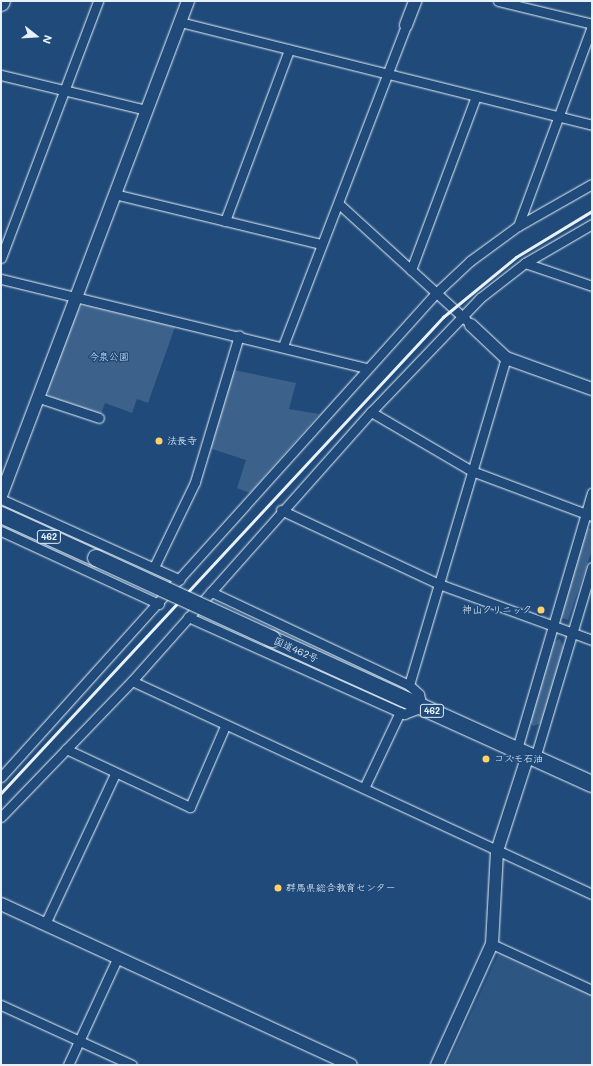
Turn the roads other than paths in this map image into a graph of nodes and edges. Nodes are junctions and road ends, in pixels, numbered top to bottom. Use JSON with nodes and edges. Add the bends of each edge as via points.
{"nodes":[{"id":1,"x":98,"y":1,"type":"edge"},
{"id":2,"x":188,"y":1,"type":"edge"},
{"id":3,"x":415,"y":1,"type":"edge"},
{"id":4,"x":498,"y":1,"type":"edge"},
{"id":5,"x":180,"y":22,"type":"junction"},
{"id":6,"x":406,"y":25,"type":"joint"},
{"id":7,"x":592,"y":25,"type":"edge"},
{"id":8,"x":289,"y":50,"type":"junction"},
{"id":9,"x":388,"y":74,"type":"junction"},
{"id":10,"x":1,"y":75,"type":"edge"},
{"id":11,"x":64,"y":91,"type":"junction"},
{"id":12,"x":476,"y":96,"type":"junction"},
{"id":13,"x":147,"y":110,"type":"junction"},
{"id":14,"x":558,"y":117,"type":"junction"},
{"id":15,"x":592,"y":125,"type":"edge"},
{"id":16,"x":592,"y":184,"type":"edge"},
{"id":17,"x":114,"y":194,"type":"junction"},
{"id":18,"x":339,"y":204,"type":"junction"},
{"id":19,"x":225,"y":221,"type":"junction"},
{"id":20,"x":592,"y":224,"type":"edge"},
{"id":21,"x":518,"y":226,"type":"junction"},
{"id":22,"x":320,"y":244,"type":"junction"},
{"id":23,"x":1,"y":258,"type":"edge"},
{"id":24,"x":525,"y":263,"type":"junction"},
{"id":25,"x":411,"y":270,"type":"junction"},
{"id":26,"x":1,"y":279,"type":"edge"},
{"id":27,"x":592,"y":286,"type":"edge"},
{"id":28,"x":437,"y":292,"type":"junction"},
{"id":29,"x":75,"y":297,"type":"junction"},
{"id":30,"x":462,"y":316,"type":"junction"},
{"id":31,"x":471,"y":325,"type":"joint"},
{"id":32,"x":239,"y":335,"type":"junction"},
{"id":33,"x":283,"y":346,"type":"junction"},
{"id":34,"x":506,"y":358,"type":"junction"},
{"id":35,"x":366,"y":368,"type":"junction"},
{"id":36,"x":592,"y":389,"type":"edge"},
{"id":37,"x":39,"y":398,"type":"junction"},
{"id":38,"x":371,"y":412,"type":"junction"},
{"id":39,"x":99,"y":418,"type":"dead end"},
{"id":40,"x":472,"y":471,"type":"junction"},
{"id":41,"x":592,"y":493,"type":"edge"},
{"id":42,"x":1,"y":496,"type":"edge"},
{"id":43,"x":1,"y":499,"type":"edge"},
{"id":44,"x":281,"y":510,"type":"junction"},
{"id":45,"x":1,"y":515,"type":"edge"},
{"id":46,"x":589,"y":515,"type":"edge"},
{"id":47,"x":1,"y":531,"type":"edge"},
{"id":48,"x":154,"y":567,"type":"junction"},
{"id":49,"x":592,"y":567,"type":"edge"},
{"id":50,"x":180,"y":580,"type":"junction"},
{"id":51,"x":439,"y":584,"type":"junction"},
{"id":52,"x":211,"y":592,"type":"junction"},
{"id":53,"x":159,"y":604,"type":"junction"},
{"id":54,"x":188,"y":617,"type":"junction"},
{"id":55,"x":552,"y":625,"type":"junction"},
{"id":56,"x":572,"y":633,"type":"junction"},
{"id":57,"x":592,"y":640,"type":"edge"},
{"id":58,"x":132,"y":681,"type":"junction"},
{"id":59,"x":409,"y":685,"type":"junction"},
{"id":60,"x":422,"y":707,"type":"junction"},
{"id":61,"x":400,"y":712,"type":"junction"},
{"id":62,"x":225,"y":726,"type":"junction"},
{"id":63,"x":66,"y":749,"type":"junction"},
{"id":64,"x":527,"y":754,"type":"junction"},
{"id":65,"x":115,"y":774,"type":"junction"},
{"id":66,"x":1,"y":777,"type":"edge"},
{"id":67,"x":592,"y":784,"type":"edge"},
{"id":68,"x":364,"y":788,"type":"junction"},
{"id":69,"x":1,"y":818,"type":"edge"},
{"id":70,"x":497,"y":851,"type":"junction"},
{"id":71,"x":592,"y":894,"type":"edge"},
{"id":72,"x":1,"y":904,"type":"edge"},
{"id":73,"x":45,"y":924,"type":"junction"},
{"id":74,"x":492,"y":944,"type":"junction"},
{"id":75,"x":118,"y":957,"type":"junction"},
{"id":76,"x":592,"y":990,"type":"edge"},
{"id":77,"x":1,"y":1005,"type":"edge"},
{"id":78,"x":80,"y":1041,"type":"junction"},
{"id":79,"x":68,"y":1065,"type":"edge"},
{"id":80,"x":132,"y":1065,"type":"edge"},
{"id":81,"x":351,"y":1065,"type":"edge"},
{"id":82,"x":437,"y":1065,"type":"edge"}],
"edges":[{"from":1,"to":11,"type":"street"},
{"from":2,"to":5,"type":"street"},
{"from":3,"to":6,"type":"street"},
{"from":4,"to":7,"type":"street"},
{"from":5,"to":8,"type":"street"},
{"from":5,"to":13,"type":"street"},
{"from":6,"to":9,"type":"street"},
{"from":7,"to":14,"type":"street"},
{"from":8,"to":9,"type":"street"},
{"from":8,"to":19,"type":"street"},
{"from":9,"to":12,"type":"street"},
{"from":9,"to":18,"type":"street"},
{"from":10,"to":11,"type":"street"},
{"from":11,"to":13,"type":"street"},
{"from":11,"to":23,"type":"street"},
{"from":12,"to":14,"type":"street"},
{"from":12,"to":25,"type":"street"},
{"from":13,"to":17,"type":"street"},
{"from":14,"to":15,"type":"street"},
{"from":14,"to":21,"type":"street"},
{"from":16,"to":21,"type":"street"},
{"from":17,"to":19,"type":"street"},
{"from":17,"to":29,"type":"street"},
{"from":18,"to":22,"type":"street","via":[[332,213]]},
{"from":18,"to":25,"type":"street"},
{"from":19,"to":22,"type":"street"},
{"from":20,"to":24,"type":"street"},
{"from":21,"to":28,"type":"street","via":[[470,261]]},
{"from":22,"to":33,"type":"street"},
{"from":24,"to":27,"type":"street"},
{"from":24,"to":30,"type":"street"},
{"from":25,"to":28,"type":"street"},
{"from":26,"to":29,"type":"street"},
{"from":28,"to":30,"type":"street"},
{"from":28,"to":35,"type":"street"},
{"from":29,"to":32,"type":"street"},
{"from":29,"to":37,"type":"street"},
{"from":30,"to":31,"type":"street"},
{"from":30,"to":38,"type":"street"},
{"from":31,"to":34,"type":"street"},
{"from":32,"to":33,"type":"street"},
{"from":32,"to":48,"type":"street","via":[[195,482]]},
{"from":33,"to":35,"type":"street"},
{"from":34,"to":36,"type":"street"},
{"from":34,"to":40,"type":"street"},
{"from":35,"to":50,"type":"street"},
{"from":37,"to":39,"type":"street"},
{"from":37,"to":42,"type":"street"},
{"from":38,"to":40,"type":"street"},
{"from":38,"to":44,"type":"street"},
{"from":40,"to":46,"type":"street"},
{"from":40,"to":51,"type":"street"},
{"from":41,"to":46,"type":"street"},
{"from":43,"to":48,"type":"street"},
{"from":44,"to":51,"type":"street"},
{"from":44,"to":52,"type":"street"},
{"from":45,"to":60,"type":"highway","name":"国道462号","number":"462","bridge":true},
{"from":46,"to":55,"type":"street"},
{"from":47,"to":53,"type":"street"},
{"from":48,"to":50,"type":"street"},
{"from":49,"to":56,"type":"street"},
{"from":50,"to":53,"type":"street"},
{"from":51,"to":55,"type":"street"},
{"from":51,"to":59,"type":"street"},
{"from":52,"to":54,"type":"street"},
{"from":52,"to":59,"type":"street"},
{"from":53,"to":66,"type":"street"},
{"from":54,"to":58,"type":"street"},
{"from":54,"to":61,"type":"street"},
{"from":55,"to":56,"type":"street"},
{"from":55,"to":64,"type":"street"},
{"from":56,"to":57,"type":"street"},
{"from":56,"to":64,"type":"street"},
{"from":58,"to":62,"type":"street"},
{"from":58,"to":63,"type":"street"},
{"from":59,"to":60,"type":"street","via":[[419,694]]},
{"from":60,"to":61,"type":"street","via":[[404,714]]},
{"from":60,"to":64,"type":"highway","name":"国道462号","number":"462"},
{"from":61,"to":68,"type":"street"},
{"from":62,"to":65,"type":"street","via":[[190,808]]},
{"from":62,"to":68,"type":"street"},
{"from":63,"to":65,"type":"street"},
{"from":63,"to":69,"type":"street"},
{"from":64,"to":67,"type":"highway","name":"国道462号","number":"462"},
{"from":64,"to":70,"type":"street"},
{"from":65,"to":73,"type":"street"},
{"from":68,"to":70,"type":"street"},
{"from":70,"to":71,"type":"street"},
{"from":70,"to":74,"type":"street"},
{"from":72,"to":73,"type":"street"},
{"from":73,"to":75,"type":"street"},
{"from":74,"to":76,"type":"street"},
{"from":74,"to":82,"type":"street"},
{"from":75,"to":78,"type":"street"},
{"from":75,"to":81,"type":"street"},
{"from":77,"to":78,"type":"street"},
{"from":78,"to":79,"type":"street"},
{"from":78,"to":80,"type":"street"}]}
